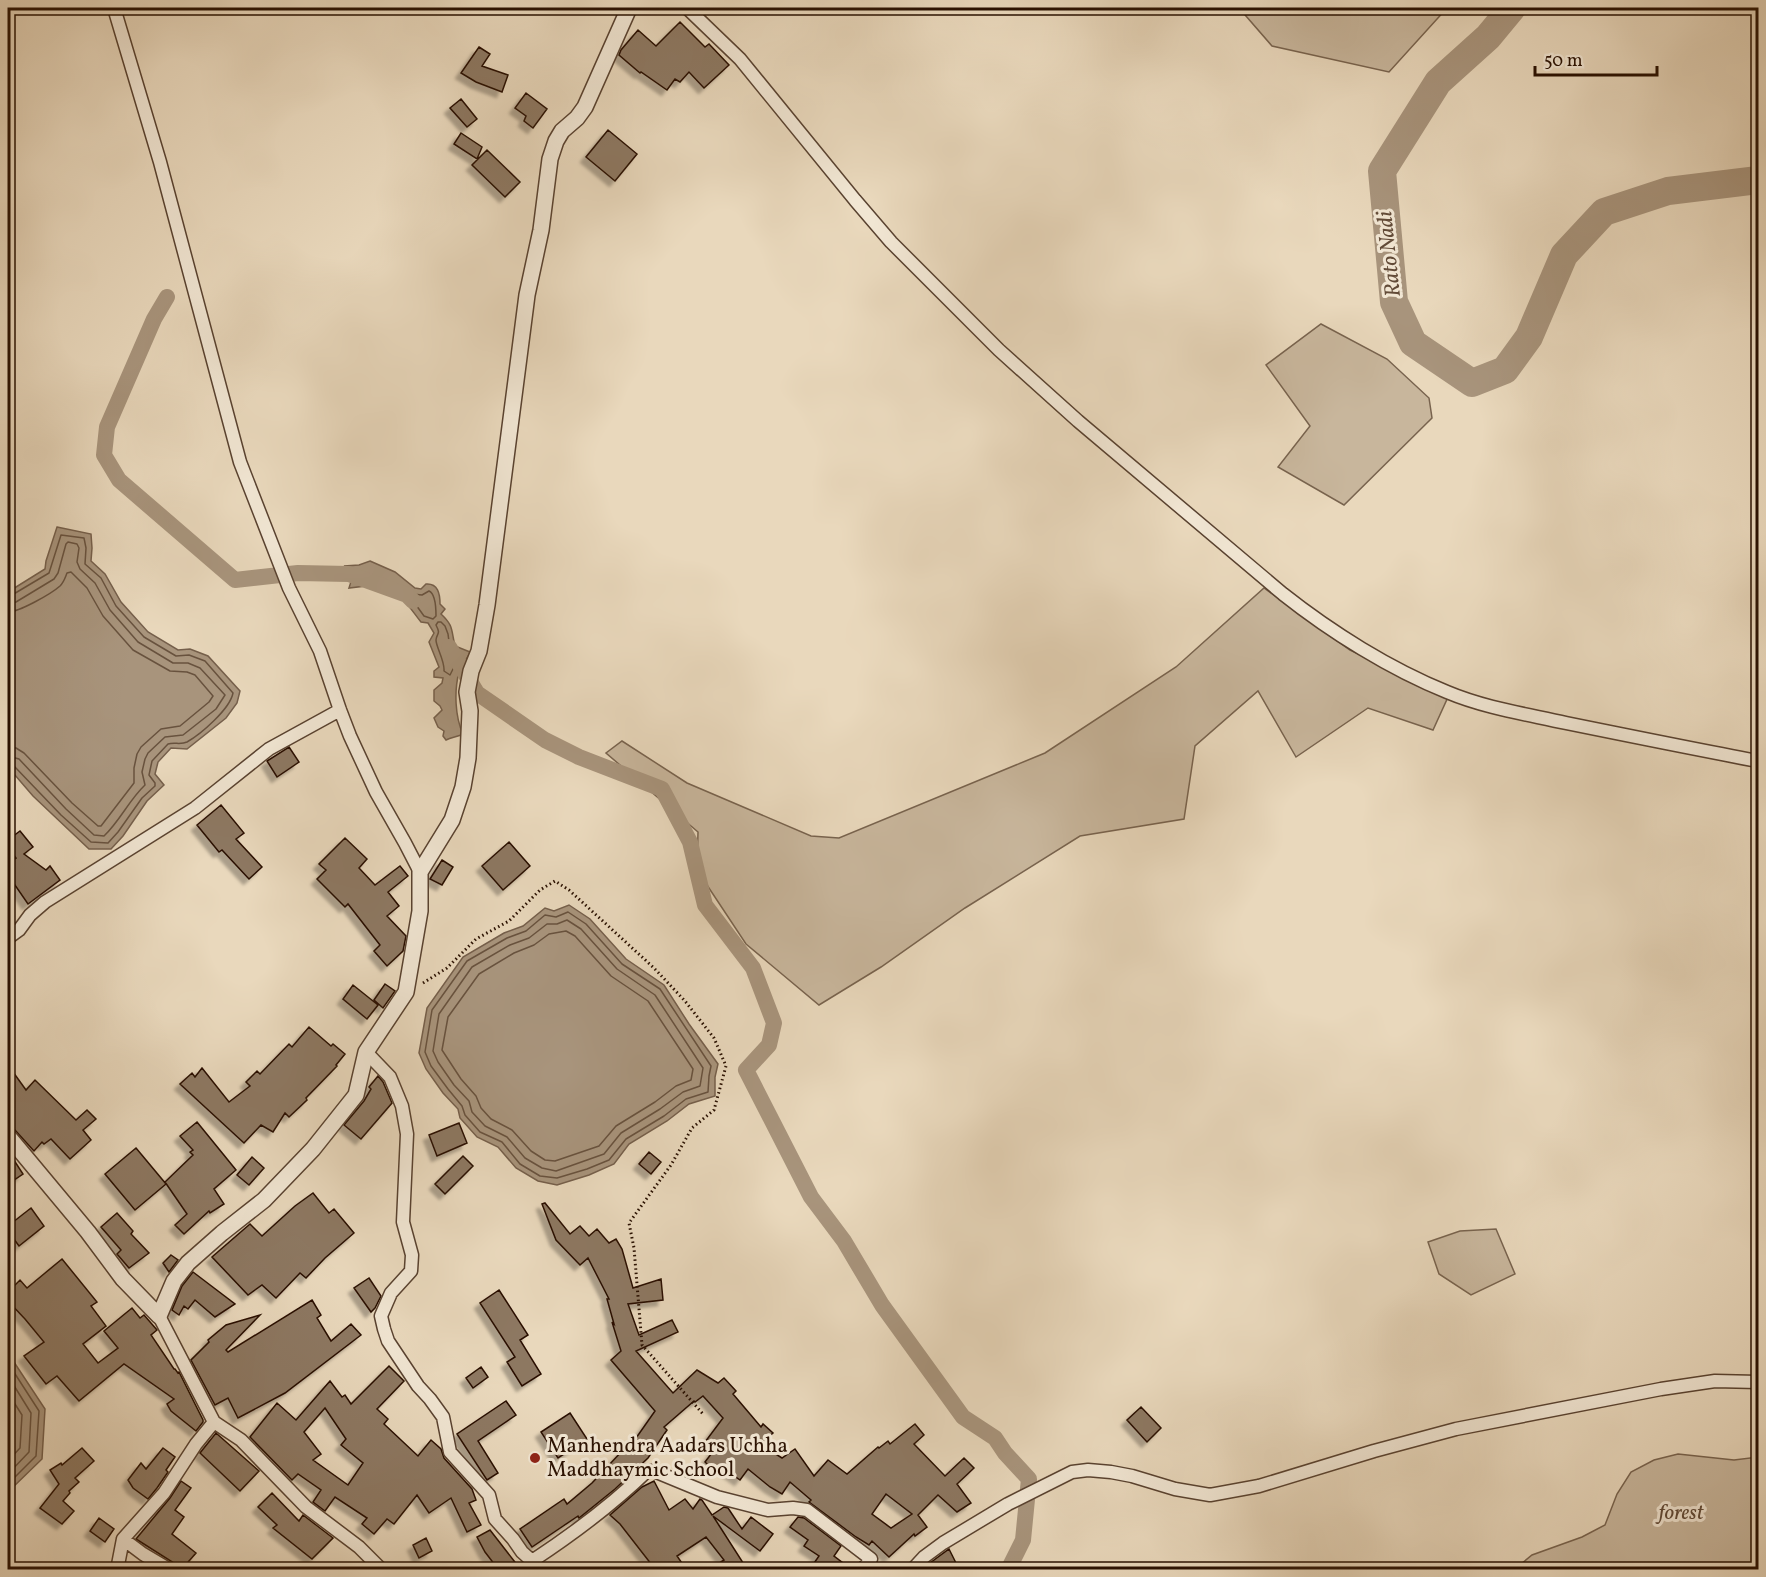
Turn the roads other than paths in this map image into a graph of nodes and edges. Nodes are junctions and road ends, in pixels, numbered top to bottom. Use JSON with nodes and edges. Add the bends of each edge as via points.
{"nodes":[{"id":1,"x":114,"y":8,"type":"edge"},
{"id":2,"x":629,"y":8,"type":"edge"},
{"id":3,"x":687,"y":8,"type":"edge"},
{"id":4,"x":340,"y":710,"type":"junction"},
{"id":5,"x":1758,"y":761,"type":"edge"},
{"id":6,"x":420,"y":872,"type":"junction"},
{"id":7,"x":8,"y":938,"type":"edge"},
{"id":8,"x":366,"y":1052,"type":"junction"},
{"id":9,"x":8,"y":1136,"type":"edge"},
{"id":10,"x":159,"y":1316,"type":"junction"},
{"id":11,"x":1758,"y":1382,"type":"edge"},
{"id":12,"x":214,"y":1422,"type":"junction"},
{"id":13,"x":123,"y":1539,"type":"junction"},
{"id":14,"x":529,"y":1565,"type":"edge"},
{"id":15,"x":117,"y":1569,"type":"edge"},
{"id":16,"x":170,"y":1569,"type":"edge"},
{"id":17,"x":382,"y":1569,"type":"edge"},
{"id":18,"x":862,"y":1569,"type":"edge"},
{"id":19,"x":912,"y":1569,"type":"edge"}],
"edges":[{"from":1,"to":4,"type":"street","via":[[160,162],[240,462],[289,588],[320,651]]},
{"from":2,"to":6,"type":"street","via":[[585,107],[562,131],[550,159],[527,296],[485,616],[467,692],[470,711],[463,787],[452,820]]},
{"from":3,"to":5,"type":"street","via":[[741,59],[891,242],[999,350],[1314,618],[1395,666],[1447,692],[1490,706]]},
{"from":4,"to":6,"type":"street","via":[[376,792]]},
{"from":4,"to":7,"type":"street","via":[[269,749],[195,808],[45,902]]},
{"from":6,"to":8,"type":"street","via":[[420,911],[406,992]]},
{"from":8,"to":10,"type":"street","via":[[356,1095],[313,1149],[264,1200],[188,1263],[174,1281]]},
{"from":8,"to":14,"type":"street","via":[[390,1077],[402,1106],[407,1134],[403,1222],[411,1270],[392,1293],[381,1316],[384,1329],[418,1386],[443,1417],[450,1452],[489,1495],[495,1519]]},
{"from":9,"to":10,"type":"street","via":[[123,1279]]},
{"from":10,"to":12,"type":"street"},
{"from":11,"to":19,"type":"street","via":[[1715,1381],[1661,1389],[1456,1429],[1230,1493],[1210,1495],[1175,1489],[1111,1472],[1072,1472],[943,1543]]},
{"from":12,"to":13,"type":"street","via":[[164,1493]]},
{"from":12,"to":17,"type":"street","via":[[242,1440],[306,1507]]},
{"from":13,"to":15,"type":"street"},
{"from":13,"to":16,"type":"street"},
{"from":14,"to":18,"type":"street","via":[[616,1501],[647,1472],[654,1471],[717,1497],[768,1510],[807,1510],[871,1559]]}]}
